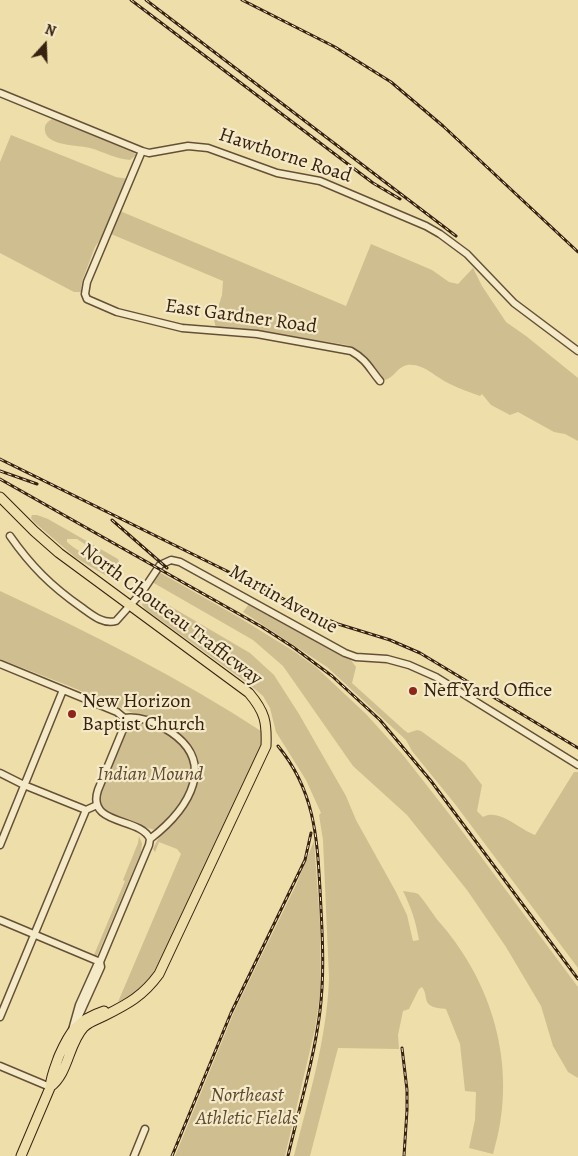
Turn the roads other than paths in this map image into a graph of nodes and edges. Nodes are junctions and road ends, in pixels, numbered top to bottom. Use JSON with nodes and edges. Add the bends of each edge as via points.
{"nodes":[{"id":1,"x":0,"y":92,"type":"edge"},
{"id":2,"x":142,"y":151,"type":"junction"},
{"id":3,"x":578,"y":351,"type":"edge"},
{"id":4,"x":380,"y":381,"type":"dead end"},
{"id":5,"x":0,"y":497,"type":"edge"},
{"id":6,"x":10,"y":536,"type":"dead end"},
{"id":7,"x":131,"y":606,"type":"junction"},
{"id":8,"x":0,"y":666,"type":"edge"},
{"id":9,"x":63,"y":690,"type":"junction"},
{"id":10,"x":124,"y":718,"type":"junction"},
{"id":11,"x":578,"y":765,"type":"edge"},
{"id":12,"x":0,"y":773,"type":"edge"},
{"id":13,"x":24,"y":785,"type":"junction"},
{"id":14,"x":97,"y":805,"type":"junction"},
{"id":15,"x":86,"y":810,"type":"junction"},
{"id":16,"x":150,"y":839,"type":"junction"},
{"id":17,"x":0,"y":845,"type":"edge"},
{"id":18,"x":0,"y":920,"type":"edge"},
{"id":19,"x":34,"y":935,"type":"junction"},
{"id":20,"x":100,"y":962,"type":"junction"},
{"id":21,"x":82,"y":1006,"type":"junction"},
{"id":22,"x":114,"y":1010,"type":"junction"},
{"id":23,"x":96,"y":1013,"type":"junction"},
{"id":24,"x":0,"y":1017,"type":"edge"},
{"id":25,"x":72,"y":1030,"type":"junction"},
{"id":26,"x":0,"y":1066,"type":"edge"},
{"id":27,"x":50,"y":1087,"type":"junction"},
{"id":28,"x":145,"y":1129,"type":"dead end"},
{"id":29,"x":21,"y":1156,"type":"edge"},
{"id":30,"x":134,"y":1156,"type":"edge"}],
"edges":[{"from":1,"to":2,"type":"street"},
{"from":2,"to":3,"type":"street","name":"Hawthorne Road","via":[[149,153],[188,146],[208,148],[277,173],[320,181],[426,226],[467,254],[514,303]]},
{"from":2,"to":4,"type":"street","name":"East Gardner Road","via":[[88,282],[87,299],[117,312],[182,328],[257,334],[351,351],[368,363]]},
{"from":5,"to":7,"type":"main road","name":"North Chouteau Trafficway","via":[[59,553]]},
{"from":6,"to":7,"type":"street","name":"Martin Avenue","via":[[44,579],[98,619],[116,621]]},
{"from":7,"to":11,"type":"street","name":"Martin Avenue","via":[[160,565],[171,560],[180,562],[351,655],[387,659],[436,677]]},
{"from":7,"to":22,"type":"main road","name":"North Chouteau Trafficway","via":[[249,693],[259,704],[267,730],[266,746],[158,974],[139,997]]},
{"from":8,"to":9,"type":"street"},
{"from":9,"to":10,"type":"street","via":[[117,712]]},
{"from":9,"to":13,"type":"street"},
{"from":10,"to":14,"type":"street","via":[[124,727],[96,794]]},
{"from":10,"to":16,"type":"street","via":[[132,716],[159,725],[178,737],[190,750],[196,768],[190,791],[178,811]]},
{"from":12,"to":13,"type":"street"},
{"from":13,"to":15,"type":"street"},
{"from":13,"to":17,"type":"street"},
{"from":14,"to":15,"type":"street"},
{"from":14,"to":16,"type":"street","via":[[104,814],[144,831]]},
{"from":15,"to":19,"type":"street"},
{"from":16,"to":20,"type":"street"},
{"from":18,"to":19,"type":"street"},
{"from":19,"to":20,"type":"street"},
{"from":19,"to":24,"type":"street"},
{"from":20,"to":21,"type":"street"},
{"from":21,"to":23,"type":"street","via":[[89,1013]]},
{"from":21,"to":25,"type":"street"},
{"from":22,"to":23,"type":"main road","name":"North Chouteau Trafficway"},
{"from":22,"to":27,"type":"main road","name":"North Chouteau Trafficway","via":[[86,1025],[75,1041],[58,1081]]},
{"from":23,"to":25,"type":"main road","name":"North Chouteau Trafficway"},
{"from":25,"to":27,"type":"main road","via":[[51,1076]]},
{"from":26,"to":27,"type":"street"},
{"from":27,"to":29,"type":"main road"},
{"from":28,"to":30,"type":"street"}]}
